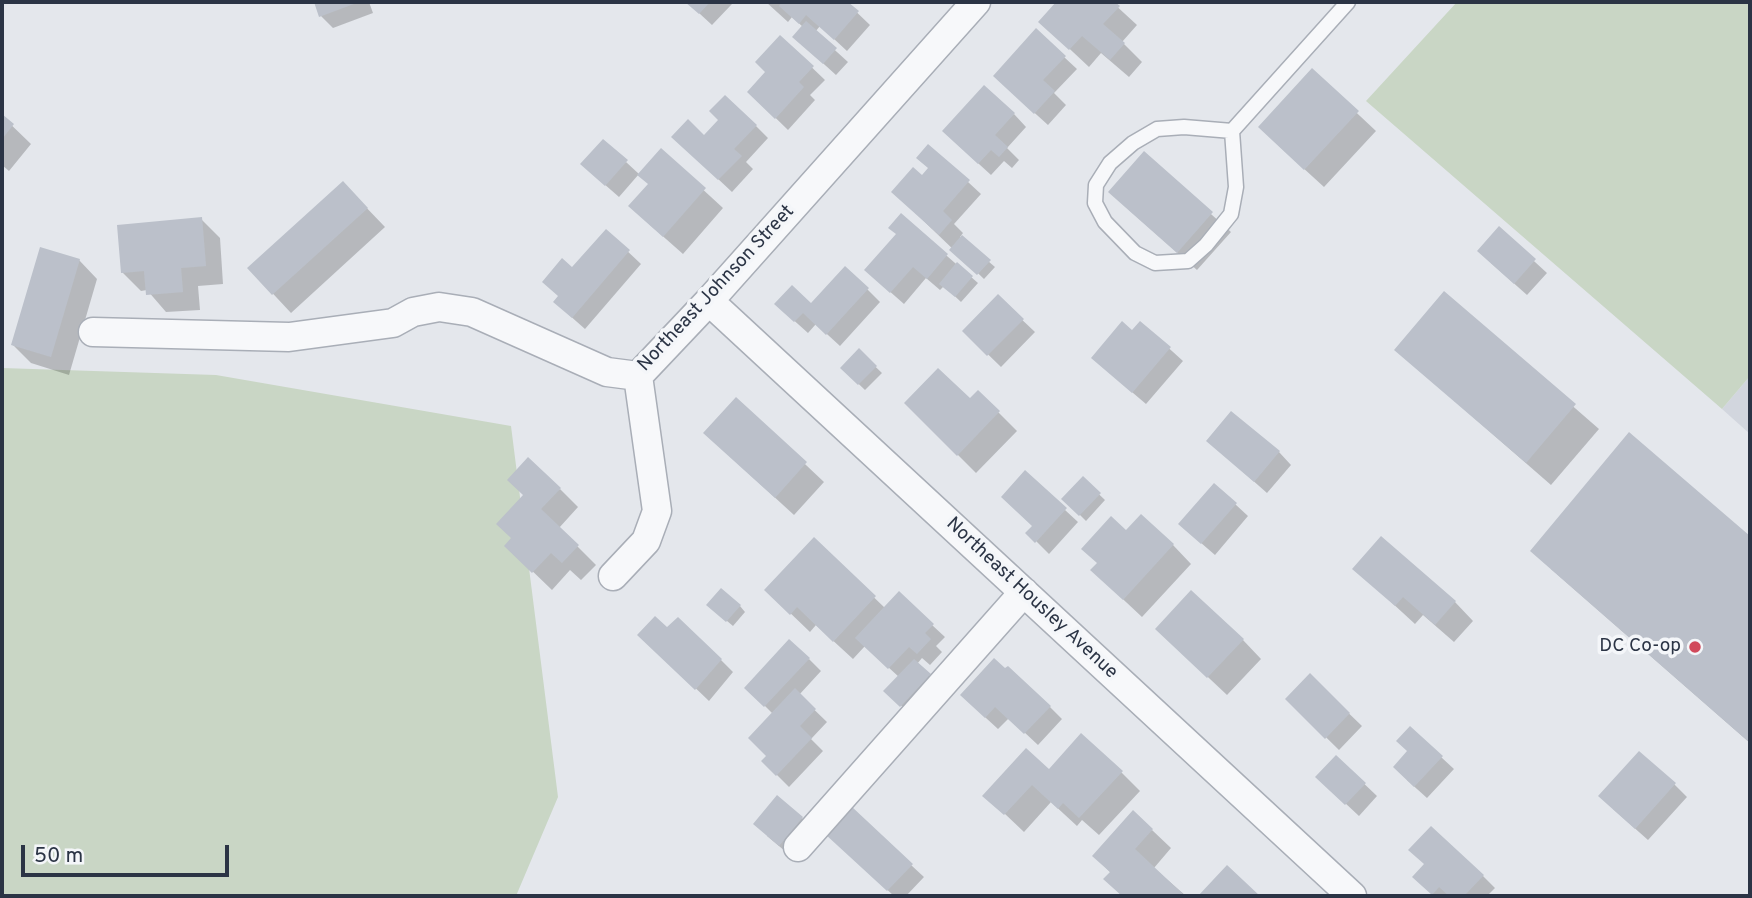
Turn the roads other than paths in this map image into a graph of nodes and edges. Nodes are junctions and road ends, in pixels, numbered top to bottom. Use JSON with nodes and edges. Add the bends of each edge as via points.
{"nodes":[{"id":1,"x":1348,"y":2,"type":"edge"},
{"id":2,"x":970,"y":4,"type":"edge"},
{"id":3,"x":1232,"y":131,"type":"junction"},
{"id":4,"x":709,"y":301,"type":"junction"},
{"id":5,"x":93,"y":331,"type":"dead end"},
{"id":6,"x":638,"y":376,"type":"junction"},
{"id":7,"x":613,"y":576,"type":"dead end"},
{"id":8,"x":1024,"y":592,"type":"junction"},
{"id":9,"x":798,"y":847,"type":"dead end"},
{"id":10,"x":1352,"y":896,"type":"edge"}],
"edges":[{"from":1,"to":3,"type":"lane"},
{"from":2,"to":4,"type":"street","name":"Northeast Johnson Street"},
{"from":3,"to":3,"type":"lane","via":[[1157,128],[1133,143],[1110,163],[1096,185],[1095,203],[1105,222],[1135,253],[1155,263],[1188,261],[1231,214],[1236,187]]},
{"from":4,"to":6,"type":"street","name":"Northeast Johnson Street"},
{"from":4,"to":8,"type":"street","name":"Northeast Housley Avenue"},
{"from":5,"to":6,"type":"street","name":"Northeast Johnson Street","via":[[289,337],[393,324],[413,312],[439,306],[472,312],[607,372]]},
{"from":6,"to":7,"type":"street","via":[[657,511],[646,541]]},
{"from":8,"to":9,"type":"street"},
{"from":8,"to":10,"type":"street","name":"Northeast Housley Avenue"}]}
